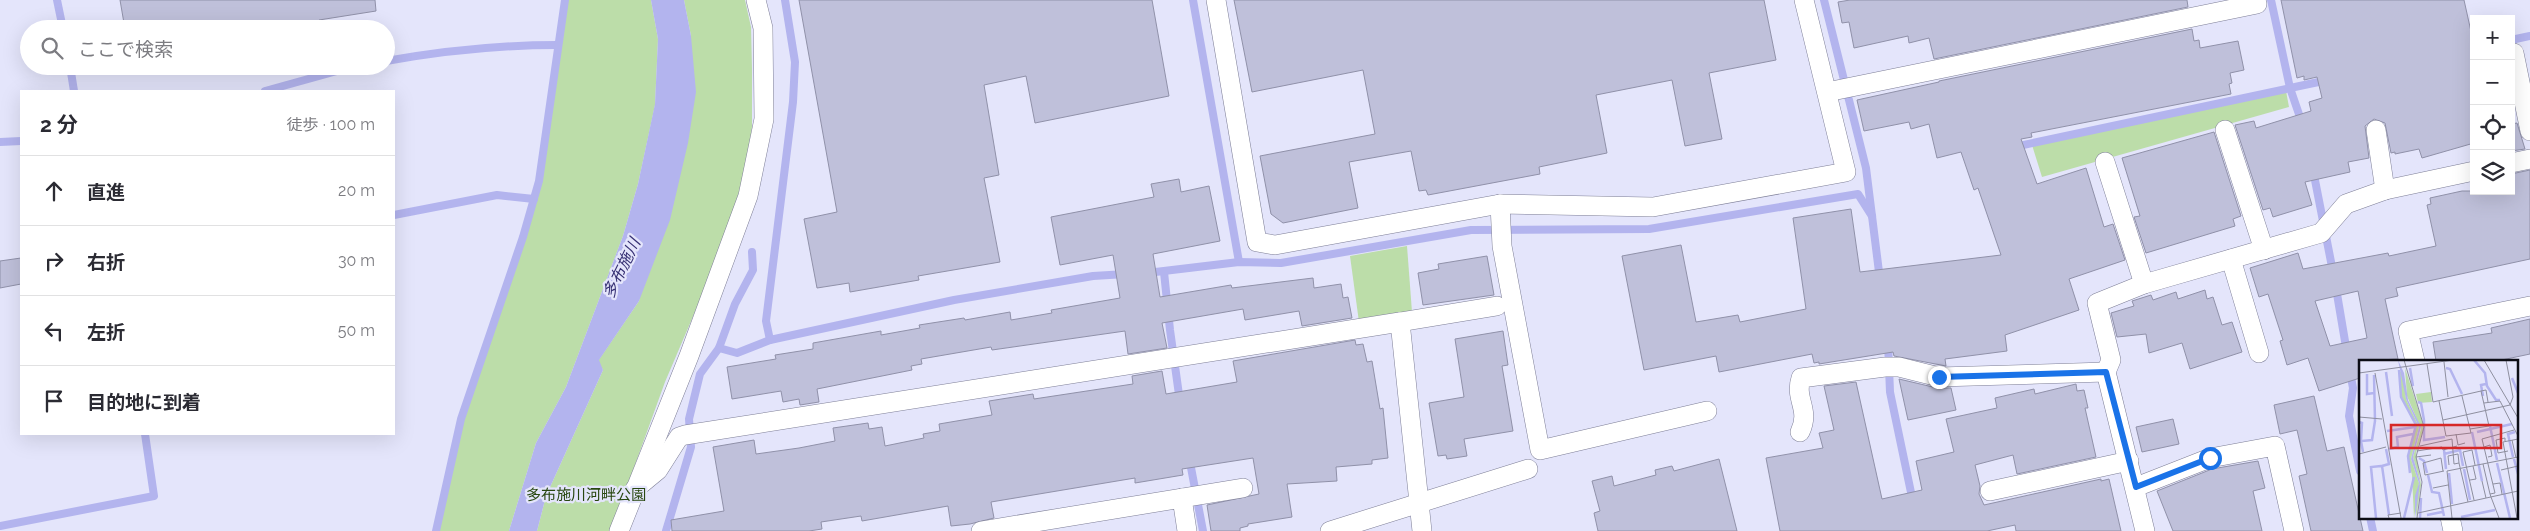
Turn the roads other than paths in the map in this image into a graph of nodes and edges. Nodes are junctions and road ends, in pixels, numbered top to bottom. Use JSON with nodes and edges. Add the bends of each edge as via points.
{"nodes":[{"id":1,"x":756,"y":0,"type":"edge"},
{"id":2,"x":1216,"y":0,"type":"edge"},
{"id":3,"x":1804,"y":0,"type":"edge"},
{"id":4,"x":2256,"y":0,"type":"edge"},
{"id":5,"x":2515,"y":59,"type":"edge"},
{"id":6,"x":1831,"y":91,"type":"junction"},
{"id":7,"x":2226,"y":130,"type":"dead end"},
{"id":8,"x":2376,"y":130,"type":"dead end"},
{"id":9,"x":2530,"y":131,"type":"edge"},
{"id":10,"x":2530,"y":159,"type":"edge"},
{"id":11,"x":2105,"y":162,"type":"dead end"},
{"id":12,"x":2515,"y":162,"type":"edge"},
{"id":13,"x":2470,"y":172,"type":"edge"},
{"id":14,"x":2385,"y":190,"type":"junction"},
{"id":15,"x":1501,"y":211,"type":"junction"},
{"id":16,"x":2264,"y":250,"type":"junction"},
{"id":17,"x":2231,"y":259,"type":"junction"},
{"id":18,"x":2144,"y":284,"type":"junction"},
{"id":19,"x":1497,"y":306,"type":"dead end"},
{"id":20,"x":2530,"y":306,"type":"edge"},
{"id":21,"x":1400,"y":322,"type":"junction"},
{"id":22,"x":2260,"y":353,"type":"dead end"},
{"id":23,"x":2415,"y":360,"type":"edge"},
{"id":24,"x":2106,"y":372,"type":"junction"},
{"id":25,"x":1707,"y":411,"type":"dead end"},
{"id":26,"x":1800,"y":432,"type":"dead end"},
{"id":27,"x":2129,"y":462,"type":"junction"},
{"id":28,"x":1528,"y":469,"type":"dead end"},
{"id":29,"x":2136,"y":487,"type":"junction"},
{"id":30,"x":1243,"y":488,"type":"dead end"},
{"id":31,"x":634,"y":489,"type":"junction"},
{"id":32,"x":1990,"y":491,"type":"dead end"},
{"id":33,"x":1191,"y":497,"type":"junction"},
{"id":34,"x":1419,"y":503,"type":"junction"},
{"id":35,"x":2450,"y":518,"type":"edge"},
{"id":36,"x":619,"y":531,"type":"edge"},
{"id":37,"x":981,"y":531,"type":"edge"},
{"id":38,"x":1187,"y":531,"type":"edge"},
{"id":39,"x":1330,"y":531,"type":"edge"},
{"id":40,"x":1422,"y":531,"type":"edge"},
{"id":41,"x":2145,"y":531,"type":"edge"},
{"id":42,"x":2294,"y":531,"type":"edge"},
{"id":43,"x":2453,"y":531,"type":"edge"}],
"edges":[{"from":1,"to":31,"type":"street","via":[[763,28],[764,119],[748,196],[689,356]]},
{"from":2,"to":15,"type":"street","via":[[1257,242],[1275,245]]},
{"from":3,"to":6,"type":"street"},
{"from":4,"to":6,"type":"street","via":[[2257,4]]},
{"from":5,"to":9,"type":"street"},
{"from":6,"to":15,"type":"street","via":[[1846,172],[1653,207]]},
{"from":7,"to":16,"type":"street"},
{"from":8,"to":14,"type":"street"},
{"from":10,"to":12,"type":"street"},
{"from":11,"to":18,"type":"street"},
{"from":13,"to":14,"type":"street"},
{"from":14,"to":16,"type":"street","via":[[2346,204],[2321,233]]},
{"from":15,"to":25,"type":"street","via":[[1502,246],[1540,450]]},
{"from":16,"to":17,"type":"street"},
{"from":17,"to":18,"type":"street"},
{"from":17,"to":22,"type":"street"},
{"from":18,"to":24,"type":"street","via":[[2097,303],[2112,360]]},
{"from":19,"to":21,"type":"street"},
{"from":20,"to":23,"type":"street","via":[[2408,331]]},
{"from":21,"to":31,"type":"street","via":[[679,437],[658,470]]},
{"from":21,"to":34,"type":"street"},
{"from":24,"to":26,"type":"street","via":[[1939,377],[1892,367],[1802,378],[1798,388],[1806,420]]},
{"from":24,"to":27,"type":"street"},
{"from":27,"to":29,"type":"street"},
{"from":27,"to":32,"type":"street"},
{"from":28,"to":34,"type":"street"},
{"from":29,"to":41,"type":"street"},
{"from":29,"to":42,"type":"street","via":[[2210,458],[2275,446]]},
{"from":30,"to":33,"type":"street"},
{"from":31,"to":36,"type":"street"},
{"from":33,"to":37,"type":"street"},
{"from":33,"to":38,"type":"street"},
{"from":34,"to":39,"type":"street"},
{"from":34,"to":40,"type":"street"},
{"from":35,"to":43,"type":"street"}]}
